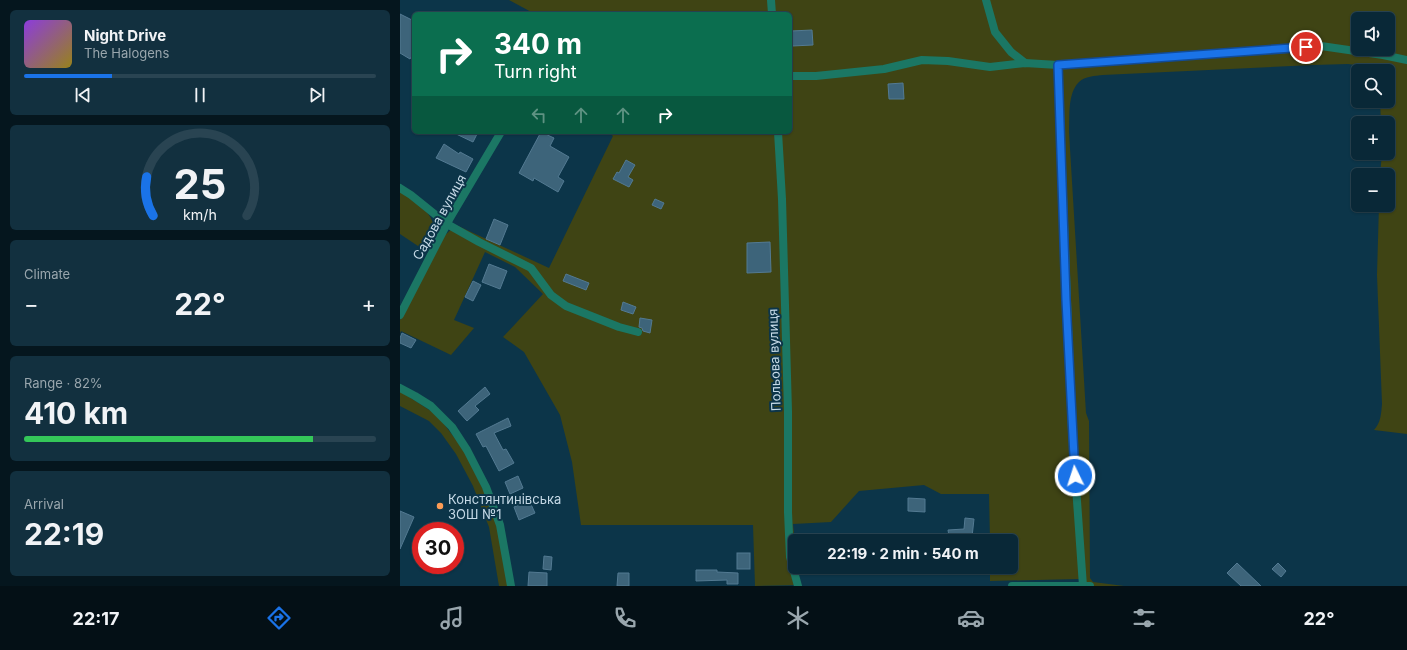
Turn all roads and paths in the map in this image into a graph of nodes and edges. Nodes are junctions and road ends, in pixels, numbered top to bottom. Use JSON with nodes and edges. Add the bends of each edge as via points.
{"nodes":[{"id":1,"x":771,"y":0,"type":"edge"},
{"id":2,"x":986,"y":0,"type":"edge"},
{"id":3,"x":772,"y":12,"type":"edge"},
{"id":4,"x":1407,"y":60,"type":"edge"},
{"id":5,"x":1025,"y":62,"type":"junction"},
{"id":6,"x":1058,"y":65,"type":"junction"},
{"id":7,"x":792,"y":76,"type":"edge"},
{"id":8,"x":500,"y":134,"type":"edge"},
{"id":9,"x":778,"y":134,"type":"edge"},
{"id":10,"x":400,"y":188,"type":"edge"},
{"id":11,"x":447,"y":224,"type":"junction"},
{"id":12,"x":400,"y":315,"type":"edge"},
{"id":13,"x":638,"y":332,"type":"dead end"},
{"id":14,"x":400,"y":388,"type":"edge"},
{"id":15,"x":511,"y":586,"type":"edge"},
{"id":16,"x":798,"y":586,"type":"edge"},
{"id":17,"x":1012,"y":586,"type":"edge"},
{"id":18,"x":1085,"y":586,"type":"edge"}],
"edges":[{"from":1,"to":3,"type":"street"},
{"from":2,"to":5,"type":"street","via":[[995,32],[1011,52]]},
{"from":4,"to":6,"type":"street","via":[[1321,46]]},
{"from":5,"to":6,"type":"street"},
{"from":5,"to":7,"type":"street","via":[[990,67],[922,60],[884,69]]},
{"from":6,"to":18,"type":"street","via":[[1071,414]]},
{"from":8,"to":11,"type":"street","name":"Садова вулиця"},
{"from":9,"to":16,"type":"street","name":"Польова вулиця","via":[[782,199],[790,558]]},
{"from":10,"to":11,"type":"street"},
{"from":11,"to":12,"type":"street","name":"Садова вулиця"},
{"from":11,"to":13,"type":"street","via":[[531,268],[551,295],[566,306]]},
{"from":14,"to":15,"type":"street","via":[[431,406],[452,427],[467,450],[486,487],[500,525]]},
{"from":17,"to":18,"type":"street"}]}
